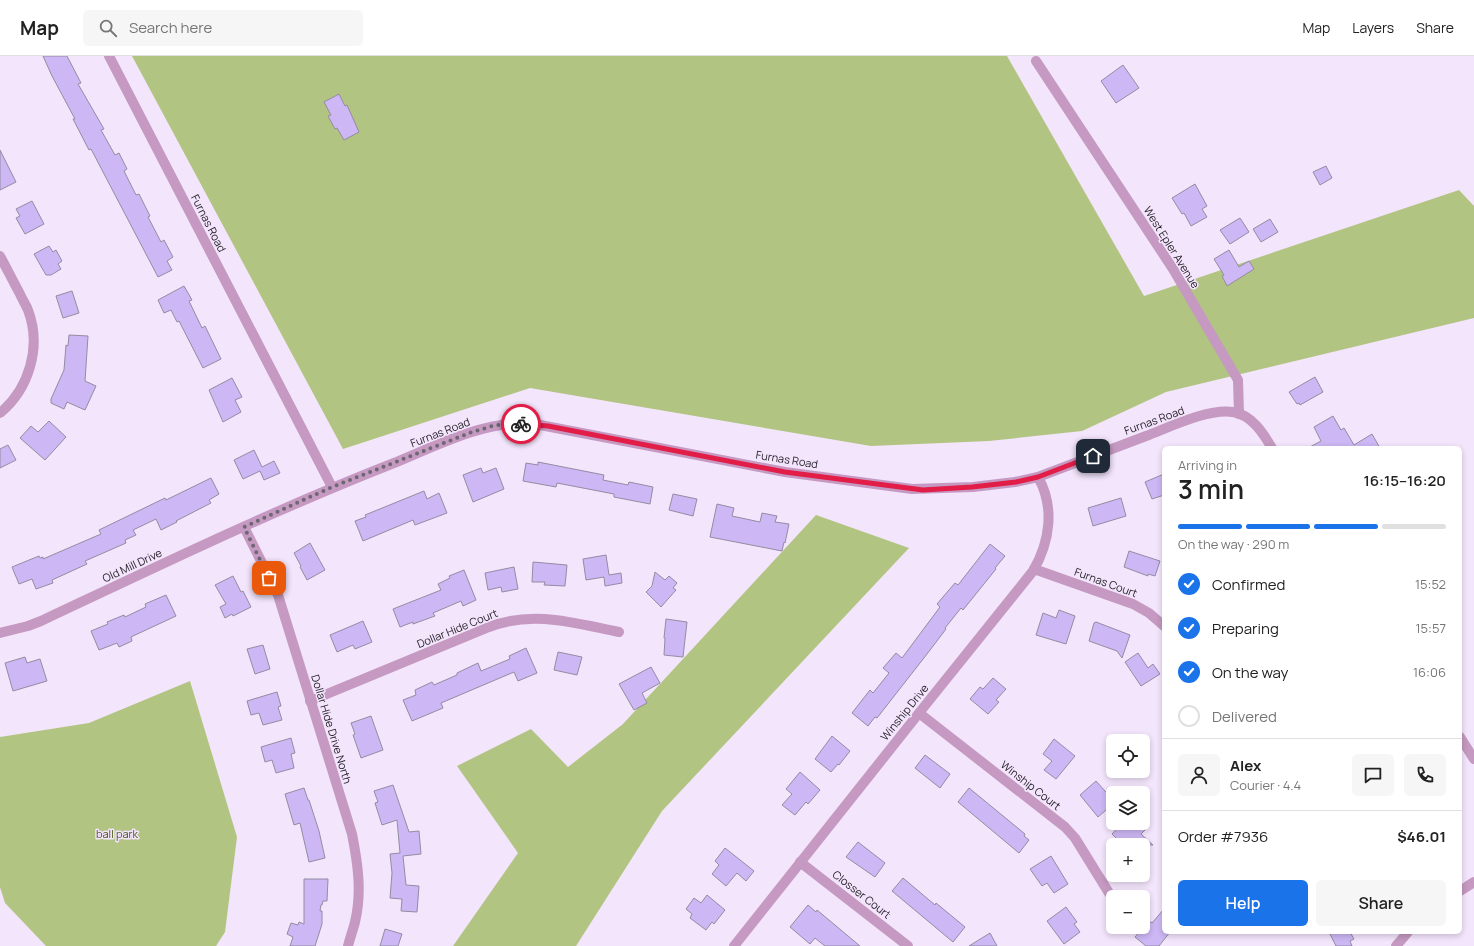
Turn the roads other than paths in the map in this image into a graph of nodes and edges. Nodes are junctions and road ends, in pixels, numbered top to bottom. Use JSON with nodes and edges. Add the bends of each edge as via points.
{"nodes":[{"id":1,"x":109,"y":56,"type":"edge"},
{"id":2,"x":1036,"y":61,"type":"dead end"},
{"id":3,"x":0,"y":256,"type":"edge"},
{"id":4,"x":0,"y":413,"type":"edge"},
{"id":5,"x":1239,"y":414,"type":"junction"},
{"id":6,"x":1271,"y":446,"type":"edge"},
{"id":7,"x":1038,"y":477,"type":"junction"},
{"id":8,"x":332,"y":487,"type":"junction"},
{"id":9,"x":273,"y":514,"type":"joint"},
{"id":10,"x":244,"y":527,"type":"junction"},
{"id":11,"x":1034,"y":569,"type":"junction"},
{"id":12,"x":1162,"y":624,"type":"edge"},
{"id":13,"x":619,"y":632,"type":"dead end"},
{"id":14,"x":0,"y":633,"type":"edge"},
{"id":15,"x":310,"y":701,"type":"junction"},
{"id":16,"x":918,"y":713,"type":"junction"},
{"id":17,"x":1462,"y":740,"type":"edge"},
{"id":18,"x":1474,"y":758,"type":"edge"},
{"id":19,"x":800,"y":862,"type":"junction"},
{"id":20,"x":1474,"y":882,"type":"edge"},
{"id":21,"x":1107,"y":890,"type":"edge"},
{"id":22,"x":1462,"y":890,"type":"edge"},
{"id":23,"x":1406,"y":934,"type":"edge"},
{"id":24,"x":348,"y":946,"type":"edge"},
{"id":25,"x":734,"y":946,"type":"edge"},
{"id":26,"x":908,"y":946,"type":"edge"},
{"id":27,"x":1396,"y":946,"type":"edge"}],
"edges":[{"from":1,"to":8,"type":"street","name":"Furnas Road"},
{"from":2,"to":5,"type":"street","name":"West Epler Avenue","via":[[1173,269],[1238,380]]},
{"from":3,"to":4,"type":"street","via":[[28,310],[34,341],[32,362],[25,382],[13,401]]},
{"from":5,"to":6,"type":"street","via":[[1250,419]]},
{"from":5,"to":7,"type":"street","name":"Furnas Road","via":[[1219,411],[1205,415]]},
{"from":7,"to":8,"type":"street","name":"Furnas Road","via":[[985,486],[912,489],[785,472],[548,426],[522,424],[496,425],[472,432]]},
{"from":7,"to":11,"type":"street","name":"Winship Drive","via":[[1045,494],[1049,520],[1047,539]]},
{"from":8,"to":9,"type":"street","name":"Furnas Road"},
{"from":9,"to":10,"type":"street","name":"Old Mill Drive"},
{"from":10,"to":14,"type":"street","name":"Old Mill Drive","via":[[41,621]]},
{"from":10,"to":15,"type":"street","name":"Dollar Hide Drive North","via":[[278,595]]},
{"from":11,"to":12,"type":"street","name":"Furnas Court","via":[[1133,604],[1150,613]]},
{"from":11,"to":16,"type":"street","name":"Winship Drive"},
{"from":13,"to":15,"type":"street","name":"Dollar Hide Court","via":[[545,618],[508,621]]},
{"from":15,"to":24,"type":"street","name":"Dollar Hide Drive North","via":[[356,853],[359,885],[357,911]]},
{"from":16,"to":19,"type":"street","name":"Winship Drive"},
{"from":16,"to":21,"type":"street","name":"Winship Court","via":[[1066,827]]},
{"from":17,"to":18,"type":"street"},
{"from":19,"to":25,"type":"street","name":"Winship Drive"},
{"from":19,"to":26,"type":"street","name":"Closser Court"},
{"from":20,"to":22,"type":"street"},
{"from":23,"to":27,"type":"street"}]}
